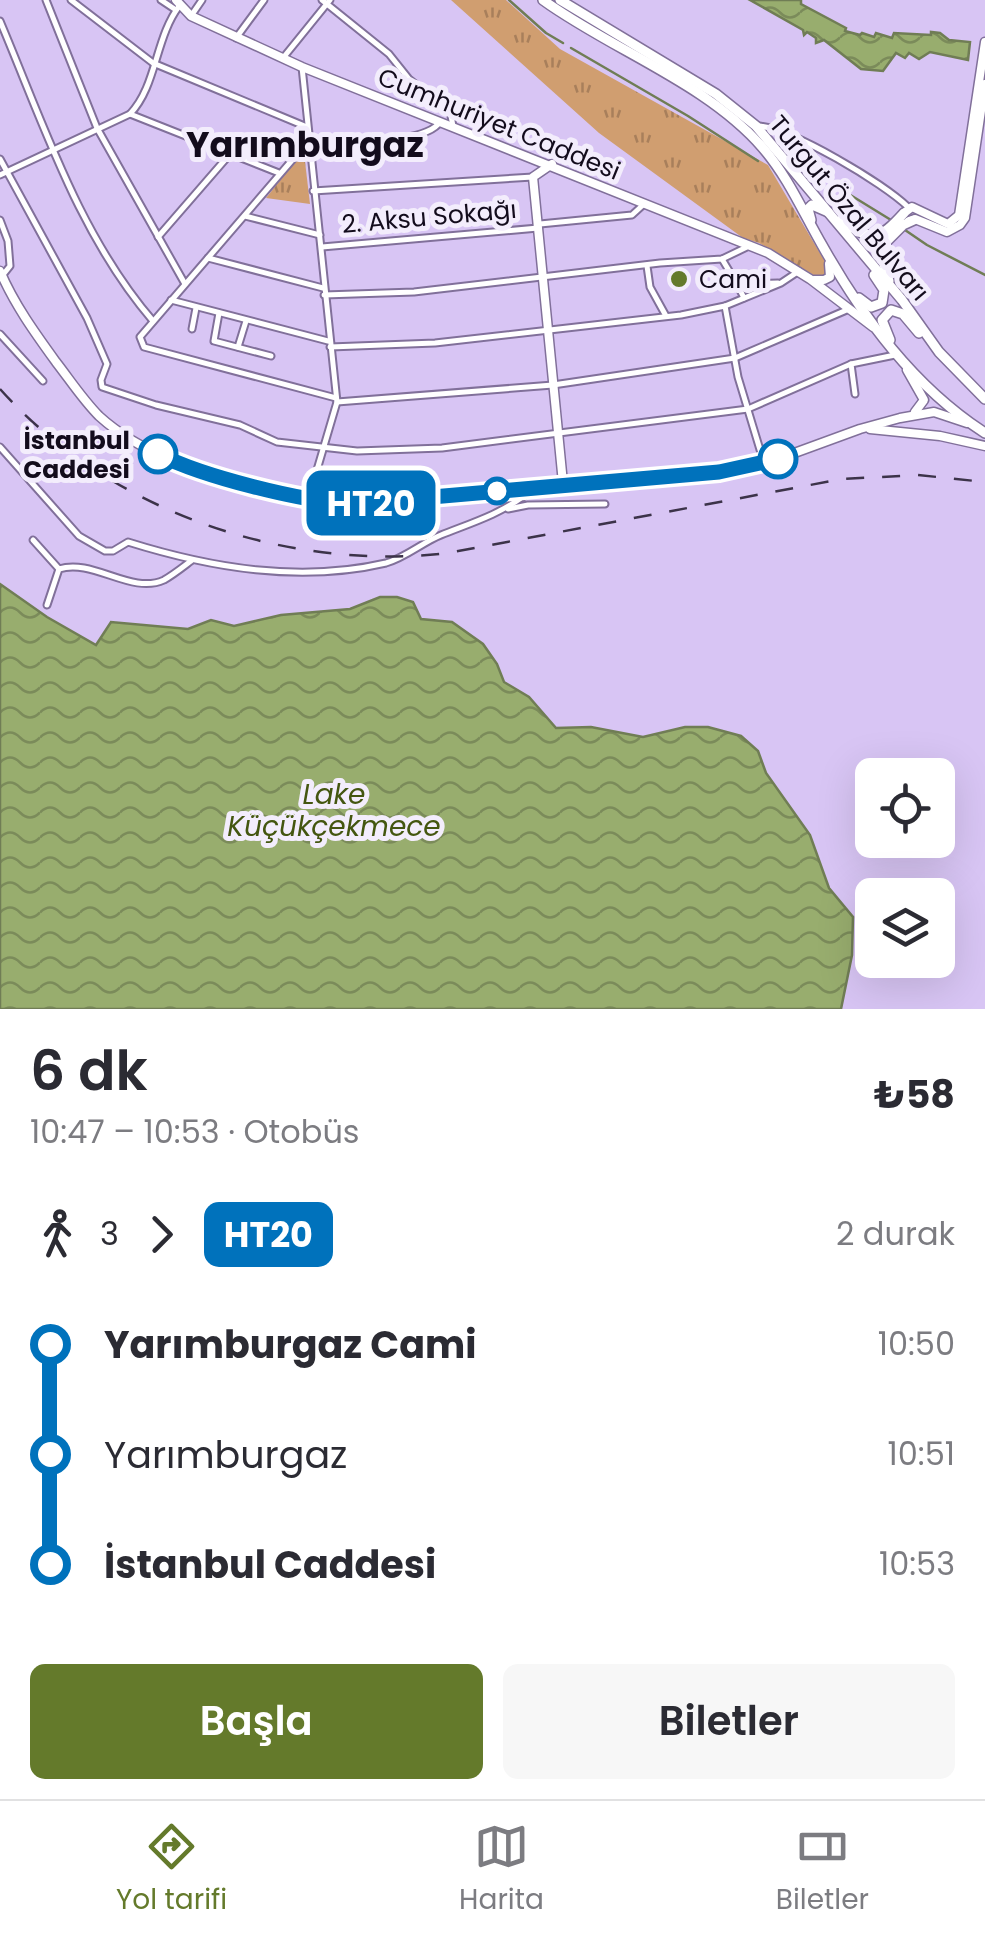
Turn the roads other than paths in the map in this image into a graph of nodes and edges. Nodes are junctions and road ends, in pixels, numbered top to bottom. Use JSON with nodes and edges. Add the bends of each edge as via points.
{"nodes":[{"id":1,"x":46,"y":0,"type":"edge"},
{"id":2,"x":72,"y":0,"type":"edge"},
{"id":3,"x":161,"y":0,"type":"edge"},
{"id":4,"x":202,"y":0,"type":"edge"},
{"id":5,"x":264,"y":0,"type":"edge"},
{"id":6,"x":543,"y":0,"type":"edge"},
{"id":7,"x":560,"y":0,"type":"edge"},
{"id":8,"x":326,"y":2,"type":"edge"},
{"id":9,"x":178,"y":5,"type":"edge"},
{"id":10,"x":192,"y":16,"type":"junction"},
{"id":11,"x":0,"y":22,"type":"edge"},
{"id":12,"x":236,"y":38,"type":"junction"},
{"id":13,"x":985,"y":42,"type":"edge"},
{"id":14,"x":283,"y":58,"type":"junction"},
{"id":15,"x":153,"y":63,"type":"junction"},
{"id":16,"x":302,"y":66,"type":"junction"},
{"id":17,"x":985,"y":84,"type":"edge"},
{"id":18,"x":130,"y":114,"type":"junction"},
{"id":19,"x":440,"y":122,"type":"junction"},
{"id":20,"x":756,"y":126,"type":"junction"},
{"id":21,"x":307,"y":127,"type":"junction"},
{"id":22,"x":98,"y":128,"type":"junction"},
{"id":23,"x":452,"y":128,"type":"junction"},
{"id":24,"x":308,"y":142,"type":"junction"},
{"id":25,"x":51,"y":150,"type":"junction"},
{"id":26,"x":230,"y":154,"type":"junction"},
{"id":27,"x":0,"y":159,"type":"edge"},
{"id":28,"x":552,"y":164,"type":"junction"},
{"id":29,"x":280,"y":173,"type":"junction"},
{"id":30,"x":3,"y":174,"type":"edge"},
{"id":31,"x":533,"y":177,"type":"junction"},
{"id":32,"x":313,"y":192,"type":"junction"},
{"id":33,"x":644,"y":204,"type":"junction"},
{"id":34,"x":911,"y":214,"type":"junction"},
{"id":35,"x":833,"y":215,"type":"junction"},
{"id":36,"x":246,"y":216,"type":"junction"},
{"id":37,"x":0,"y":220,"type":"edge"},
{"id":38,"x":540,"y":226,"type":"junction"},
{"id":39,"x":844,"y":230,"type":"junction"},
{"id":40,"x":320,"y":234,"type":"junction"},
{"id":41,"x":158,"y":238,"type":"junction"},
{"id":42,"x":750,"y":246,"type":"junction"},
{"id":43,"x":322,"y":247,"type":"junction"},
{"id":44,"x":825,"y":250,"type":"junction"},
{"id":45,"x":208,"y":258,"type":"junction"},
{"id":46,"x":722,"y":259,"type":"junction"},
{"id":47,"x":647,"y":266,"type":"junction"},
{"id":48,"x":836,"y":268,"type":"junction"},
{"id":49,"x":799,"y":271,"type":"junction"},
{"id":50,"x":1,"y":273,"type":"edge"},
{"id":51,"x":543,"y":278,"type":"junction"},
{"id":52,"x":810,"y":279,"type":"junction"},
{"id":53,"x":782,"y":283,"type":"junction"},
{"id":54,"x":185,"y":284,"type":"junction"},
{"id":55,"x":738,"y":284,"type":"junction"},
{"id":56,"x":892,"y":289,"type":"junction"},
{"id":57,"x":324,"y":292,"type":"junction"},
{"id":58,"x":744,"y":298,"type":"junction"},
{"id":59,"x":172,"y":300,"type":"junction"},
{"id":60,"x":726,"y":306,"type":"junction"},
{"id":61,"x":197,"y":307,"type":"junction"},
{"id":62,"x":849,"y":309,"type":"junction"},
{"id":63,"x":219,"y":313,"type":"junction"},
{"id":64,"x":666,"y":316,"type":"junction"},
{"id":65,"x":246,"y":320,"type":"junction"},
{"id":66,"x":152,"y":322,"type":"junction"},
{"id":67,"x":549,"y":328,"type":"junction"},
{"id":68,"x":192,"y":330,"type":"dead end"},
{"id":69,"x":876,"y":330,"type":"junction"},
{"id":70,"x":0,"y":334,"type":"edge"},
{"id":71,"x":329,"y":345,"type":"junction"},
{"id":72,"x":238,"y":347,"type":"junction"},
{"id":73,"x":939,"y":352,"type":"junction"},
{"id":74,"x":896,"y":354,"type":"junction"},
{"id":75,"x":271,"y":356,"type":"dead end"},
{"id":76,"x":735,"y":358,"type":"junction"},
{"id":77,"x":852,"y":364,"type":"junction"},
{"id":78,"x":43,"y":380,"type":"dead end"},
{"id":79,"x":553,"y":384,"type":"junction"},
{"id":80,"x":855,"y":394,"type":"dead end"},
{"id":81,"x":985,"y":399,"type":"edge"},
{"id":82,"x":336,"y":400,"type":"junction"},
{"id":83,"x":748,"y":409,"type":"junction"},
{"id":84,"x":900,"y":418,"type":"junction"},
{"id":85,"x":974,"y":426,"type":"junction"},
{"id":86,"x":860,"y":429,"type":"junction"},
{"id":87,"x":985,"y":432,"type":"edge"},
{"id":88,"x":557,"y":434,"type":"junction"},
{"id":89,"x":985,"y":446,"type":"edge"},
{"id":90,"x":0,"y":447,"type":"edge"},
{"id":91,"x":322,"y":447,"type":"junction"},
{"id":92,"x":764,"y":463,"type":"junction"},
{"id":93,"x":563,"y":484,"type":"junction"},
{"id":94,"x":524,"y":488,"type":"junction"},
{"id":95,"x":309,"y":498,"type":"junction"},
{"id":96,"x":605,"y":504,"type":"dead end"},
{"id":97,"x":505,"y":510,"type":"junction"},
{"id":98,"x":33,"y":540,"type":"dead end"},
{"id":99,"x":192,"y":561,"type":"junction"},
{"id":100,"x":59,"y":569,"type":"junction"},
{"id":101,"x":46,"y":605,"type":"dead end"}],
"edges":[{"from":1,"to":22,"type":"street"},
{"from":2,"to":15,"type":"street"},
{"from":3,"to":9,"type":"street"},
{"from":4,"to":10,"type":"street"},
{"from":5,"to":12,"type":"street"},
{"from":6,"to":44,"type":"main road","name":"Turgut Özal Bulvarı","via":[[741,126],[788,181]]},
{"from":7,"to":20,"type":"main road","name":"Turgut Özal Bulvarı","via":[[716,94]]},
{"from":8,"to":14,"type":"street"},
{"from":8,"to":23,"type":"street","via":[[450,111]]},
{"from":9,"to":10,"type":"street","name":"Cumhuriyet Caddesi"},
{"from":9,"to":15,"type":"street"},
{"from":10,"to":12,"type":"street","name":"Cumhuriyet Caddesi"},
{"from":11,"to":25,"type":"street"},
{"from":12,"to":14,"type":"street","name":"Cumhuriyet Caddesi"},
{"from":13,"to":34,"type":"street","via":[[960,215],[943,223]]},
{"from":14,"to":16,"type":"street","name":"Cumhuriyet Caddesi"},
{"from":15,"to":18,"type":"street"},
{"from":15,"to":21,"type":"street"},
{"from":16,"to":19,"type":"street","name":"Cumhuriyet Caddesi"},
{"from":16,"to":21,"type":"street"},
{"from":17,"to":34,"type":"street","via":[[965,218],[946,232]]},
{"from":18,"to":22,"type":"street"},
{"from":18,"to":26,"type":"street"},
{"from":19,"to":23,"type":"street","name":"Cumhuriyet Caddesi"},
{"from":19,"to":24,"type":"street","via":[[433,130],[394,138]]},
{"from":20,"to":34,"type":"street","via":[[778,128],[848,167]]},
{"from":20,"to":35,"type":"main road","name":"Turgut Özal Bulvarı"},
{"from":21,"to":24,"type":"street"},
{"from":22,"to":25,"type":"street"},
{"from":22,"to":41,"type":"street"},
{"from":23,"to":28,"type":"street","name":"Cumhuriyet Caddesi"},
{"from":24,"to":29,"type":"street"},
{"from":24,"to":32,"type":"street"},
{"from":25,"to":30,"type":"street"},
{"from":25,"to":66,"type":"street","via":[[112,270]]},
{"from":26,"to":29,"type":"street"},
{"from":26,"to":41,"type":"street"},
{"from":27,"to":30,"type":"street"},
{"from":28,"to":31,"type":"street"},
{"from":28,"to":33,"type":"street","name":"Cumhuriyet Caddesi"},
{"from":29,"to":36,"type":"street"},
{"from":30,"to":91,"type":"street","via":[[87,318],[106,364],[102,387],[240,424],[277,442]]},
{"from":31,"to":32,"type":"street"},
{"from":31,"to":38,"type":"street"},
{"from":32,"to":40,"type":"street"},
{"from":33,"to":38,"type":"street","name":"2. Aksu Sokağı","via":[[632,215]]},
{"from":33,"to":42,"type":"street","name":"Cumhuriyet Caddesi"},
{"from":34,"to":35,"type":"main road","via":[[872,236]]},
{"from":34,"to":56,"type":"main road","via":[[883,244]]},
{"from":35,"to":39,"type":"main road","name":"Turgut Özal Bulvarı"},
{"from":35,"to":44,"type":"main road","via":[[808,209]]},
{"from":36,"to":40,"type":"street"},
{"from":36,"to":45,"type":"street"},
{"from":37,"to":50,"type":"street","via":[[10,266]]},
{"from":38,"to":43,"type":"street","name":"2. Aksu Sokağı"},
{"from":38,"to":51,"type":"street"},
{"from":39,"to":48,"type":"main road","via":[[884,290],[882,303],[867,306]]},
{"from":39,"to":56,"type":"main road","name":"Turgut Özal Bulvarı"},
{"from":40,"to":43,"type":"street"},
{"from":41,"to":54,"type":"street"},
{"from":42,"to":46,"type":"street"},
{"from":42,"to":49,"type":"street","name":"Cumhuriyet Caddesi"},
{"from":43,"to":57,"type":"street"},
{"from":44,"to":48,"type":"main road","name":"Turgut Özal Bulvarı"},
{"from":44,"to":52,"type":"street","via":[[830,276]]},
{"from":45,"to":54,"type":"street"},
{"from":45,"to":57,"type":"street"},
{"from":46,"to":47,"type":"street"},
{"from":46,"to":55,"type":"street"},
{"from":47,"to":51,"type":"street"},
{"from":47,"to":64,"type":"street"},
{"from":48,"to":69,"type":"main road","name":"Turgut Özal Bulvarı"},
{"from":49,"to":52,"type":"street","name":"Cumhuriyet Caddesi"},
{"from":49,"to":53,"type":"street"},
{"from":50,"to":95,"type":"street","via":[[88,404],[122,433],[194,469]]},
{"from":51,"to":57,"type":"street","via":[[414,292]]},
{"from":51,"to":67,"type":"street"},
{"from":52,"to":62,"type":"street","name":"Cumhuriyet Caddesi"},
{"from":53,"to":55,"type":"street"},
{"from":53,"to":58,"type":"street"},
{"from":54,"to":59,"type":"street"},
{"from":55,"to":58,"type":"street"},
{"from":56,"to":73,"type":"main road","name":"Turgut Özal Bulvarı"},
{"from":57,"to":71,"type":"street"},
{"from":58,"to":60,"type":"street"},
{"from":59,"to":61,"type":"street"},
{"from":59,"to":66,"type":"street"},
{"from":60,"to":64,"type":"street"},
{"from":60,"to":76,"type":"street"},
{"from":61,"to":63,"type":"street"},
{"from":61,"to":68,"type":"street"},
{"from":62,"to":69,"type":"street","name":"Cumhuriyet Caddesi"},
{"from":62,"to":76,"type":"street"},
{"from":63,"to":65,"type":"street"},
{"from":63,"to":72,"type":"street","via":[[214,341]]},
{"from":64,"to":67,"type":"street"},
{"from":65,"to":71,"type":"street"},
{"from":65,"to":72,"type":"street"},
{"from":66,"to":82,"type":"street","via":[[140,338],[144,347]]},
{"from":67,"to":71,"type":"street","via":[[436,343]]},
{"from":67,"to":79,"type":"street"},
{"from":69,"to":74,"type":"main road","name":"Turgut Özal Bulvarı"},
{"from":70,"to":78,"type":"street"},
{"from":71,"to":82,"type":"street"},
{"from":72,"to":75,"type":"street"},
{"from":73,"to":74,"type":"main road","via":[[895,310],[882,320]]},
{"from":73,"to":81,"type":"main road","name":"Turgut Özal Bulvarı"},
{"from":74,"to":77,"type":"street"},
{"from":74,"to":84,"type":"street","via":[[924,400],[918,411]]},
{"from":74,"to":85,"type":"main road","name":"Turgut Özal Bulvarı"},
{"from":76,"to":79,"type":"street"},
{"from":76,"to":83,"type":"street"},
{"from":77,"to":80,"type":"street"},
{"from":77,"to":83,"type":"street"},
{"from":79,"to":82,"type":"street"},
{"from":79,"to":88,"type":"street"},
{"from":82,"to":91,"type":"street"},
{"from":83,"to":88,"type":"street"},
{"from":83,"to":92,"type":"street"},
{"from":84,"to":85,"type":"street","via":[[934,412]]},
{"from":84,"to":86,"type":"street"},
{"from":85,"to":87,"type":"main road","name":"Turgut Özal Bulvarı"},
{"from":86,"to":89,"type":"street"},
{"from":86,"to":92,"type":"street"},
{"from":88,"to":91,"type":"street","via":[[442,448]]},
{"from":88,"to":93,"type":"street"},
{"from":90,"to":99,"type":"street","via":[[78,536],[105,550],[128,542]]},
{"from":91,"to":95,"type":"street"},
{"from":92,"to":93,"type":"street"},
{"from":93,"to":94,"type":"street"},
{"from":94,"to":95,"type":"street","via":[[364,503]]},
{"from":94,"to":97,"type":"street","via":[[524,496]]},
{"from":96,"to":97,"type":"street"},
{"from":97,"to":99,"type":"street","via":[[390,562],[272,572]]},
{"from":98,"to":100,"type":"street"},
{"from":99,"to":100,"type":"street","via":[[148,584],[72,564]]},
{"from":100,"to":101,"type":"street"}]}
